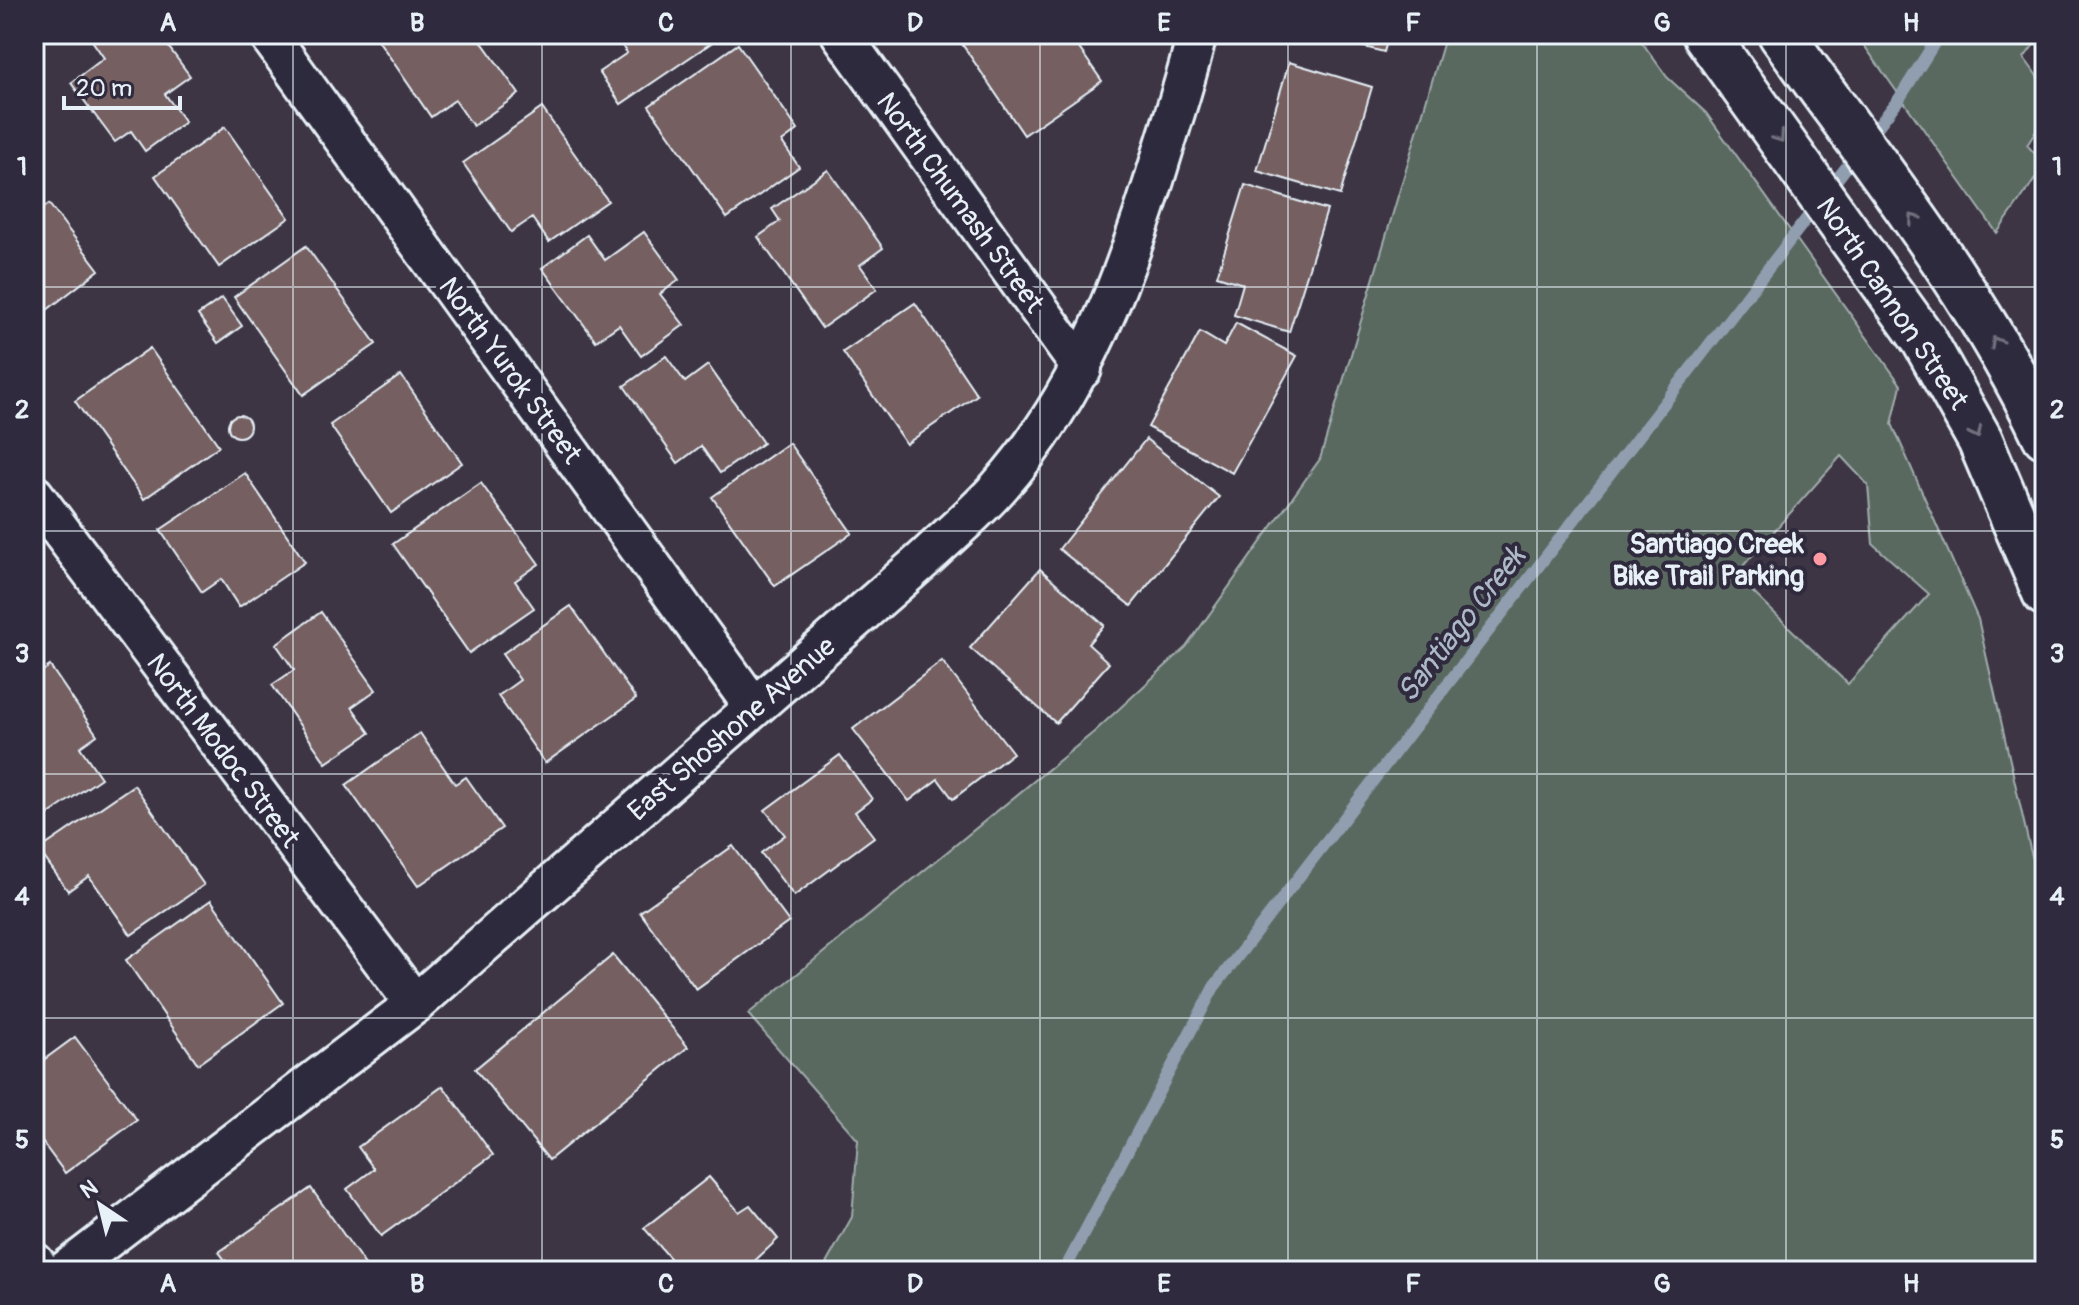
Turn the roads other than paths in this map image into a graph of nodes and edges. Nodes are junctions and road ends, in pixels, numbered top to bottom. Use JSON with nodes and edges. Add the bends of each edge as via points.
{"nodes":[{"id":1,"x":268,"y":34,"type":"edge"},
{"id":2,"x":841,"y":34,"type":"edge"},
{"id":3,"x":1197,"y":34,"type":"edge"},
{"id":4,"x":1705,"y":34,"type":"edge"},
{"id":5,"x":1781,"y":34,"type":"edge"},
{"id":6,"x":1082,"y":369,"type":"junction"},
{"id":7,"x":2045,"y":436,"type":"edge"},
{"id":8,"x":34,"y":495,"type":"edge"},
{"id":9,"x":2045,"y":593,"type":"edge"},
{"id":10,"x":753,"y":706,"type":"junction"},
{"id":11,"x":415,"y":1004,"type":"junction"},
{"id":12,"x":34,"y":1262,"type":"edge"},
{"id":13,"x":41,"y":1271,"type":"edge"},
{"id":14,"x":65,"y":1271,"type":"edge"}],
"edges":[{"from":1,"to":10,"type":"street","name":"North Yurok Street"},
{"from":2,"to":6,"type":"street","name":"North Chumash Street"},
{"from":3,"to":6,"type":"street","name":"East Shoshone Avenue","via":[[1143,217]]},
{"from":4,"to":9,"type":"main road","name":"North Cannon Street","one_way":true,"via":[[1924,340],[1987,454]]},
{"from":7,"to":5,"type":"main road","one_way":true,"via":[[1960,283]]},
{"from":6,"to":10,"type":"street","name":"East Shoshone Avenue","via":[[998,489]]},
{"from":8,"to":11,"type":"street","name":"North Modoc Street"},
{"from":10,"to":11,"type":"street","name":"East Shoshone Avenue"},
{"from":11,"to":14,"type":"street","name":"East Shoshone Avenue"},
{"from":12,"to":13,"type":"street"}]}
